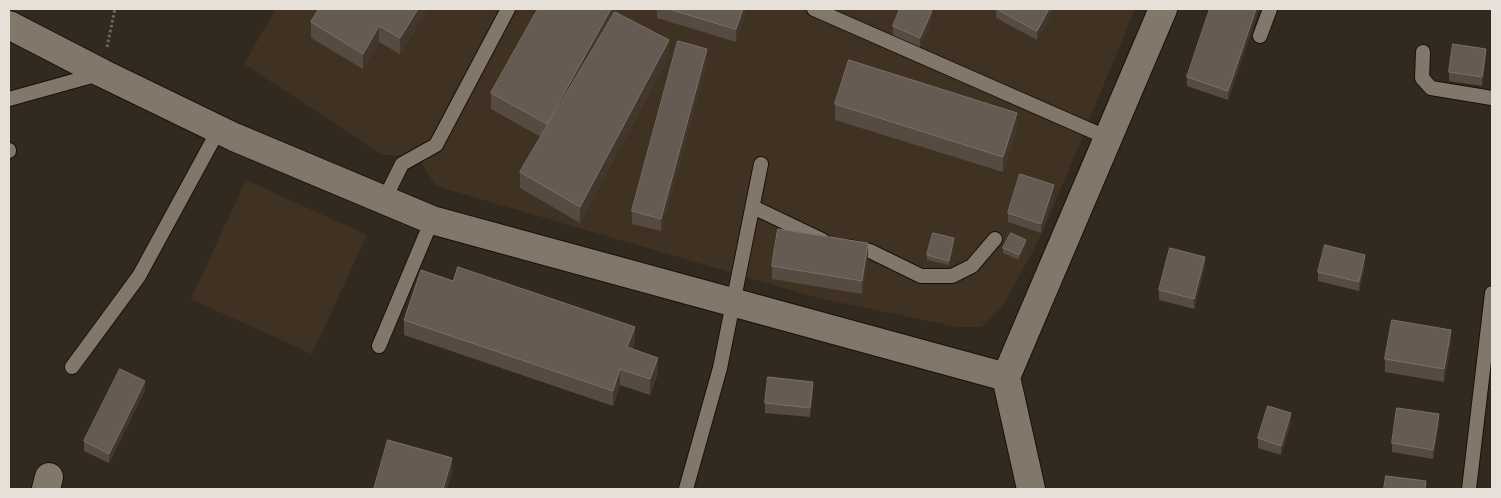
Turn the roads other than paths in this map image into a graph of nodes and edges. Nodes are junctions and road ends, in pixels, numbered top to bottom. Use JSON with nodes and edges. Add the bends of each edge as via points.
{"nodes":[{"id":1,"x":508,"y":9,"type":"edge"},
{"id":2,"x":814,"y":9,"type":"edge"},
{"id":3,"x":1163,"y":9,"type":"edge"},
{"id":4,"x":1270,"y":9,"type":"edge"},
{"id":5,"x":9,"y":25,"type":"edge"},
{"id":6,"x":1260,"y":36,"type":"dead end"},
{"id":7,"x":1423,"y":52,"type":"dead end"},
{"id":8,"x":102,"y":73,"type":"junction"},
{"id":9,"x":1492,"y":98,"type":"edge"},
{"id":10,"x":9,"y":99,"type":"edge"},
{"id":11,"x":219,"y":130,"type":"junction"},
{"id":12,"x":1108,"y":138,"type":"junction"},
{"id":13,"x":760,"y":164,"type":"dead end"},
{"id":14,"x":384,"y":200,"type":"junction"},
{"id":15,"x":752,"y":207,"type":"junction"},
{"id":16,"x":432,"y":220,"type":"junction"},
{"id":17,"x":995,"y":239,"type":"dead end"},
{"id":18,"x":1492,"y":293,"type":"edge"},
{"id":19,"x":733,"y":302,"type":"junction"},
{"id":20,"x":379,"y":346,"type":"dead end"},
{"id":21,"x":72,"y":367,"type":"dead end"},
{"id":22,"x":1006,"y":377,"type":"junction"},
{"id":23,"x":686,"y":489,"type":"edge"},
{"id":24,"x":1032,"y":489,"type":"edge"},
{"id":25,"x":1469,"y":489,"type":"edge"}],
"edges":[{"from":1,"to":14,"type":"lane","via":[[436,145],[402,164]]},
{"from":2,"to":12,"type":"lane"},
{"from":3,"to":12,"type":"street"},
{"from":4,"to":6,"type":"lane"},
{"from":5,"to":8,"type":"street"},
{"from":7,"to":9,"type":"lane","via":[[1422,78],[1431,88]]},
{"from":8,"to":10,"type":"lane"},
{"from":8,"to":11,"type":"street"},
{"from":11,"to":14,"type":"street"},
{"from":11,"to":21,"type":"lane","via":[[139,276]]},
{"from":12,"to":22,"type":"street"},
{"from":13,"to":15,"type":"lane"},
{"from":14,"to":16,"type":"street"},
{"from":15,"to":17,"type":"lane","via":[[820,240],[870,251],[921,276],[952,276],[972,266]]},
{"from":15,"to":19,"type":"lane"},
{"from":16,"to":19,"type":"street"},
{"from":16,"to":20,"type":"lane"},
{"from":18,"to":25,"type":"lane"},
{"from":19,"to":22,"type":"street"},
{"from":19,"to":23,"type":"lane","via":[[720,368]]},
{"from":22,"to":24,"type":"street"}]}
